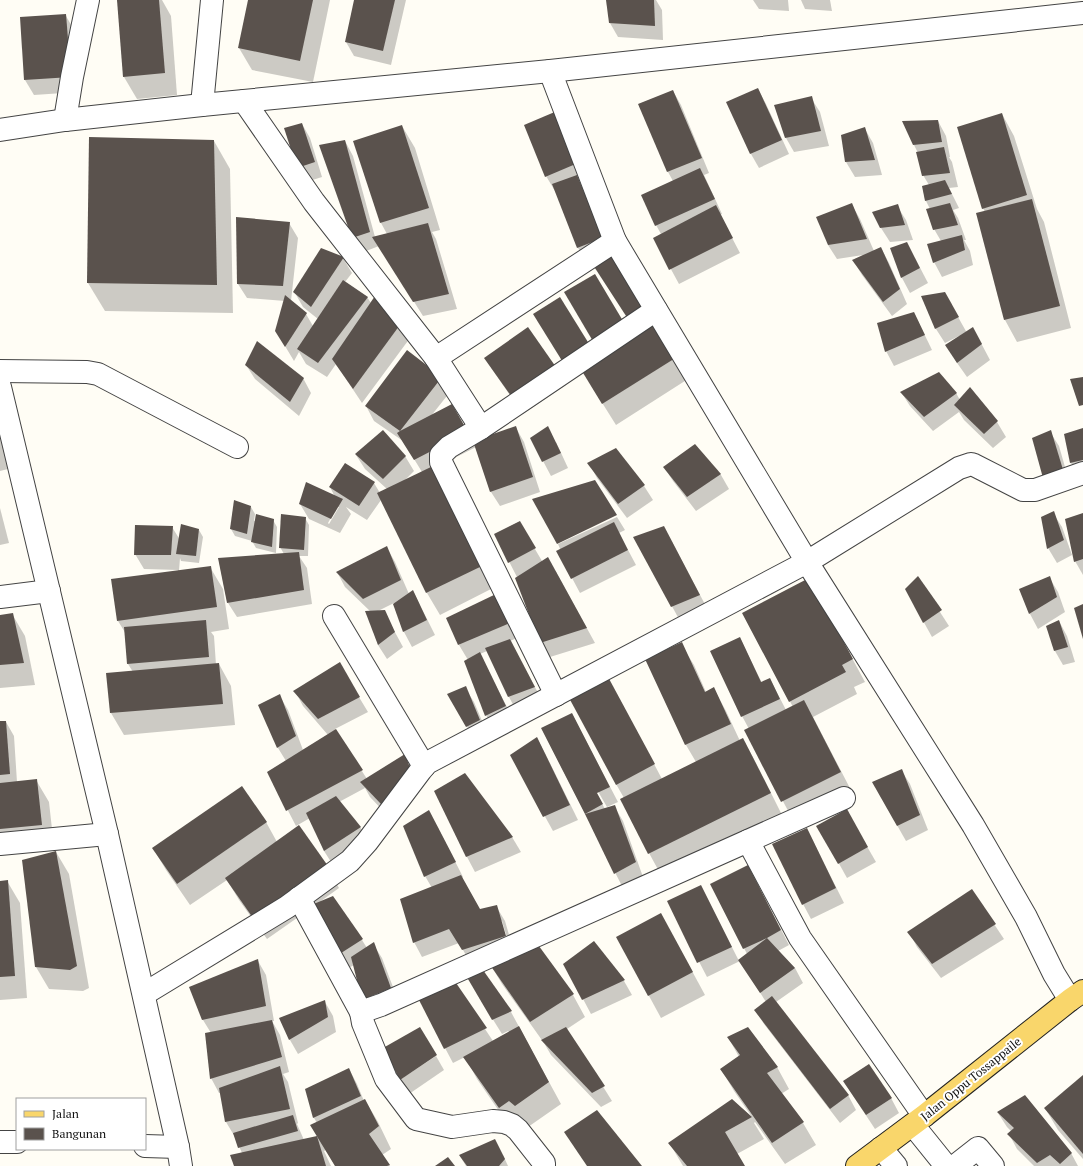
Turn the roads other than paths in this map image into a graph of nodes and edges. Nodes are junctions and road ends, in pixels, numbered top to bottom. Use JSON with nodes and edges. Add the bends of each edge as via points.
{"nodes":[{"id":1,"x":88,"y":0,"type":"edge"},
{"id":2,"x":212,"y":0,"type":"edge"},
{"id":3,"x":1083,"y":13,"type":"edge"},
{"id":4,"x":550,"y":71,"type":"junction"},
{"id":5,"x":244,"y":101,"type":"junction"},
{"id":6,"x":202,"y":104,"type":"junction"},
{"id":7,"x":65,"y":120,"type":"junction"},
{"id":8,"x":0,"y":130,"type":"edge"},
{"id":9,"x":615,"y":240,"type":"junction"},
{"id":10,"x":656,"y":310,"type":"junction"},
{"id":11,"x":436,"y":358,"type":"junction"},
{"id":12,"x":0,"y":371,"type":"edge"},
{"id":13,"x":0,"y":387,"type":"edge"},
{"id":14,"x":481,"y":428,"type":"junction"},
{"id":15,"x":237,"y":447,"type":"dead end"},
{"id":16,"x":1083,"y":474,"type":"edge"},
{"id":17,"x":807,"y":562,"type":"junction"},
{"id":18,"x":49,"y":591,"type":"junction"},
{"id":19,"x":0,"y":597,"type":"edge"},
{"id":20,"x":334,"y":616,"type":"dead end"},
{"id":21,"x":556,"y":695,"type":"junction"},
{"id":22,"x":424,"y":766,"type":"junction"},
{"id":23,"x":844,"y":798,"type":"dead end"},
{"id":24,"x":107,"y":834,"type":"junction"},
{"id":25,"x":748,"y":841,"type":"junction"},
{"id":26,"x":0,"y":844,"type":"edge"},
{"id":27,"x":299,"y":898,"type":"junction"},
{"id":28,"x":144,"y":994,"type":"junction"},
{"id":29,"x":1076,"y":995,"type":"edge"},
{"id":30,"x":361,"y":1012,"type":"junction"},
{"id":31,"x":919,"y":1120,"type":"junction"},
{"id":32,"x":0,"y":1142,"type":"edge"},
{"id":33,"x":16,"y":1142,"type":"edge"},
{"id":34,"x":146,"y":1146,"type":"edge"},
{"id":35,"x":881,"y":1148,"type":"junction"},
{"id":36,"x":180,"y":1156,"type":"edge"},
{"id":37,"x":544,"y":1166,"type":"edge"},
{"id":38,"x":857,"y":1166,"type":"edge"},
{"id":39,"x":896,"y":1166,"type":"edge"},
{"id":40,"x":946,"y":1166,"type":"edge"},
{"id":41,"x":955,"y":1166,"type":"edge"},
{"id":42,"x":993,"y":1166,"type":"edge"}],
"edges":[{"from":1,"to":7,"type":"street"},
{"from":2,"to":6,"type":"street"},
{"from":3,"to":4,"type":"street"},
{"from":4,"to":5,"type":"street"},
{"from":4,"to":9,"type":"street"},
{"from":5,"to":6,"type":"street"},
{"from":5,"to":11,"type":"street","via":[[314,202]]},
{"from":6,"to":7,"type":"street"},
{"from":7,"to":8,"type":"street"},
{"from":9,"to":10,"type":"street"},
{"from":9,"to":11,"type":"street"},
{"from":10,"to":14,"type":"street"},
{"from":10,"to":17,"type":"street"},
{"from":11,"to":14,"type":"street"},
{"from":12,"to":15,"type":"street","via":[[98,374]]},
{"from":13,"to":18,"type":"street"},
{"from":14,"to":21,"type":"street","via":[[445,450],[441,455],[441,462]]},
{"from":16,"to":17,"type":"street","via":[[1035,490],[1023,490],[979,467],[967,465]]},
{"from":17,"to":21,"type":"street"},
{"from":17,"to":29,"type":"street","via":[[973,825],[1026,918],[1054,974]]},
{"from":18,"to":19,"type":"street"},
{"from":18,"to":24,"type":"street"},
{"from":20,"to":22,"type":"street"},
{"from":21,"to":22,"type":"street"},
{"from":22,"to":27,"type":"street","via":[[359,852]]},
{"from":23,"to":25,"type":"street"},
{"from":24,"to":26,"type":"street"},
{"from":24,"to":28,"type":"street"},
{"from":25,"to":30,"type":"street"},
{"from":25,"to":31,"type":"street","via":[[800,938]]},
{"from":27,"to":28,"type":"street"},
{"from":27,"to":30,"type":"street"},
{"from":28,"to":36,"type":"street"},
{"from":29,"to":31,"type":"main road","name":"Jalan Oppu Tossappaile"},
{"from":30,"to":37,"type":"street","via":[[386,1079],[416,1119],[452,1127],[493,1120],[512,1125]]},
{"from":31,"to":35,"type":"main road","name":"Jalan Oppu Tossappaile"},
{"from":31,"to":40,"type":"street"},
{"from":32,"to":33,"type":"street"},
{"from":34,"to":36,"type":"street"},
{"from":35,"to":38,"type":"main road","name":"Jalan Oppu Tossappaile"},
{"from":35,"to":39,"type":"street"},
{"from":41,"to":42,"type":"street","via":[[978,1148]]}]}
